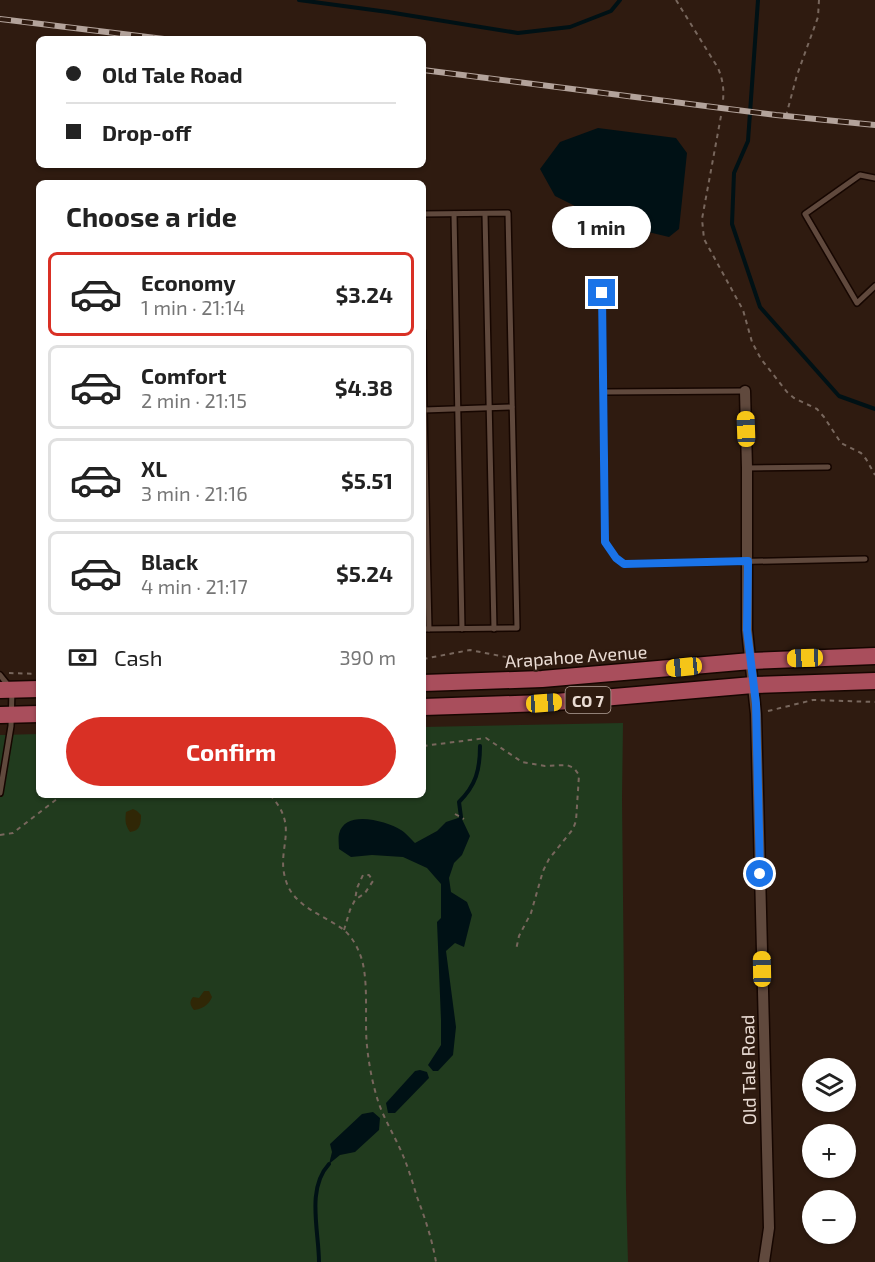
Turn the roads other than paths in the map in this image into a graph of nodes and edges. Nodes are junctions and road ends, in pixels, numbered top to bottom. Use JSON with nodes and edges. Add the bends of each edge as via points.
{"nodes":[{"id":1,"x":875,"y":178,"type":"edge"},
{"id":2,"x":426,"y":214,"type":"edge"},
{"id":3,"x":454,"y":214,"type":"junction"},
{"id":4,"x":485,"y":214,"type":"junction"},
{"id":5,"x":875,"y":286,"type":"edge"},
{"id":6,"x":602,"y":293,"type":"dead end"},
{"id":7,"x":745,"y":391,"type":"joint"},
{"id":8,"x":603,"y":392,"type":"junction"},
{"id":9,"x":512,"y":407,"type":"junction"},
{"id":10,"x":489,"y":408,"type":"junction"},
{"id":11,"x":458,"y":409,"type":"junction"},
{"id":12,"x":426,"y":410,"type":"edge"},
{"id":13,"x":828,"y":467,"type":"dead end"},
{"id":14,"x":747,"y":468,"type":"junction"},
{"id":15,"x":865,"y":559,"type":"dead end"},
{"id":16,"x":748,"y":561,"type":"junction"},
{"id":17,"x":494,"y":628,"type":"junction"},
{"id":18,"x":426,"y":629,"type":"edge"},
{"id":19,"x":462,"y":629,"type":"junction"},
{"id":20,"x":875,"y":656,"type":"edge"},
{"id":21,"x":751,"y":661,"type":"junction"},
{"id":22,"x":0,"y":675,"type":"edge"},
{"id":23,"x":875,"y":681,"type":"edge"},
{"id":24,"x":426,"y":683,"type":"edge"},
{"id":25,"x":753,"y":685,"type":"junction"},
{"id":26,"x":36,"y":689,"type":"edge"},
{"id":27,"x":6,"y":690,"type":"edge"},
{"id":28,"x":426,"y":707,"type":"edge"},
{"id":29,"x":36,"y":714,"type":"edge"},
{"id":30,"x":6,"y":715,"type":"edge"},
{"id":31,"x":0,"y":793,"type":"edge"},
{"id":32,"x":764,"y":1262,"type":"edge"}],
"edges":[{"from":1,"to":5,"type":"lane","via":[[860,175],[805,214],[857,303]]},
{"from":2,"to":3,"type":"lane"},
{"from":3,"to":4,"type":"lane"},
{"from":3,"to":11,"type":"lane"},
{"from":4,"to":9,"type":"lane","via":[[508,213]]},
{"from":4,"to":10,"type":"lane"},
{"from":6,"to":8,"type":"lane"},
{"from":7,"to":8,"type":"lane"},
{"from":7,"to":14,"type":"street","name":"Old Tale Road"},
{"from":8,"to":16,"type":"lane","via":[[605,542],[616,558],[624,564]]},
{"from":9,"to":10,"type":"lane"},
{"from":9,"to":17,"type":"lane","via":[[517,628]]},
{"from":10,"to":11,"type":"lane"},
{"from":10,"to":17,"type":"lane"},
{"from":11,"to":12,"type":"lane"},
{"from":11,"to":19,"type":"lane"},
{"from":13,"to":14,"type":"lane"},
{"from":14,"to":16,"type":"street","name":"Old Tale Road"},
{"from":15,"to":16,"type":"lane"},
{"from":16,"to":21,"type":"street","name":"Old Tale Road","via":[[747,630]]},
{"from":17,"to":19,"type":"lane"},
{"from":18,"to":19,"type":"lane"},
{"from":20,"to":21,"type":"main road","name":"Arapahoe Avenue","number":"CO 7"},
{"from":21,"to":24,"type":"main road","name":"Arapahoe Avenue","number":"CO 7","via":[[578,677]]},
{"from":21,"to":25,"type":"street","name":"Old Tale Road"},
{"from":22,"to":27,"type":"lane"},
{"from":23,"to":25,"type":"main road","number":"CO 7"},
{"from":25,"to":28,"type":"main road","number":"CO 7","via":[[581,701]]},
{"from":25,"to":32,"type":"street","name":"Old Tale Road","via":[[769,1228]]},
{"from":26,"to":27,"type":"main road"},
{"from":27,"to":30,"type":"lane"},
{"from":29,"to":30,"type":"main road"},
{"from":30,"to":31,"type":"lane","via":[[9,741]]}]}
